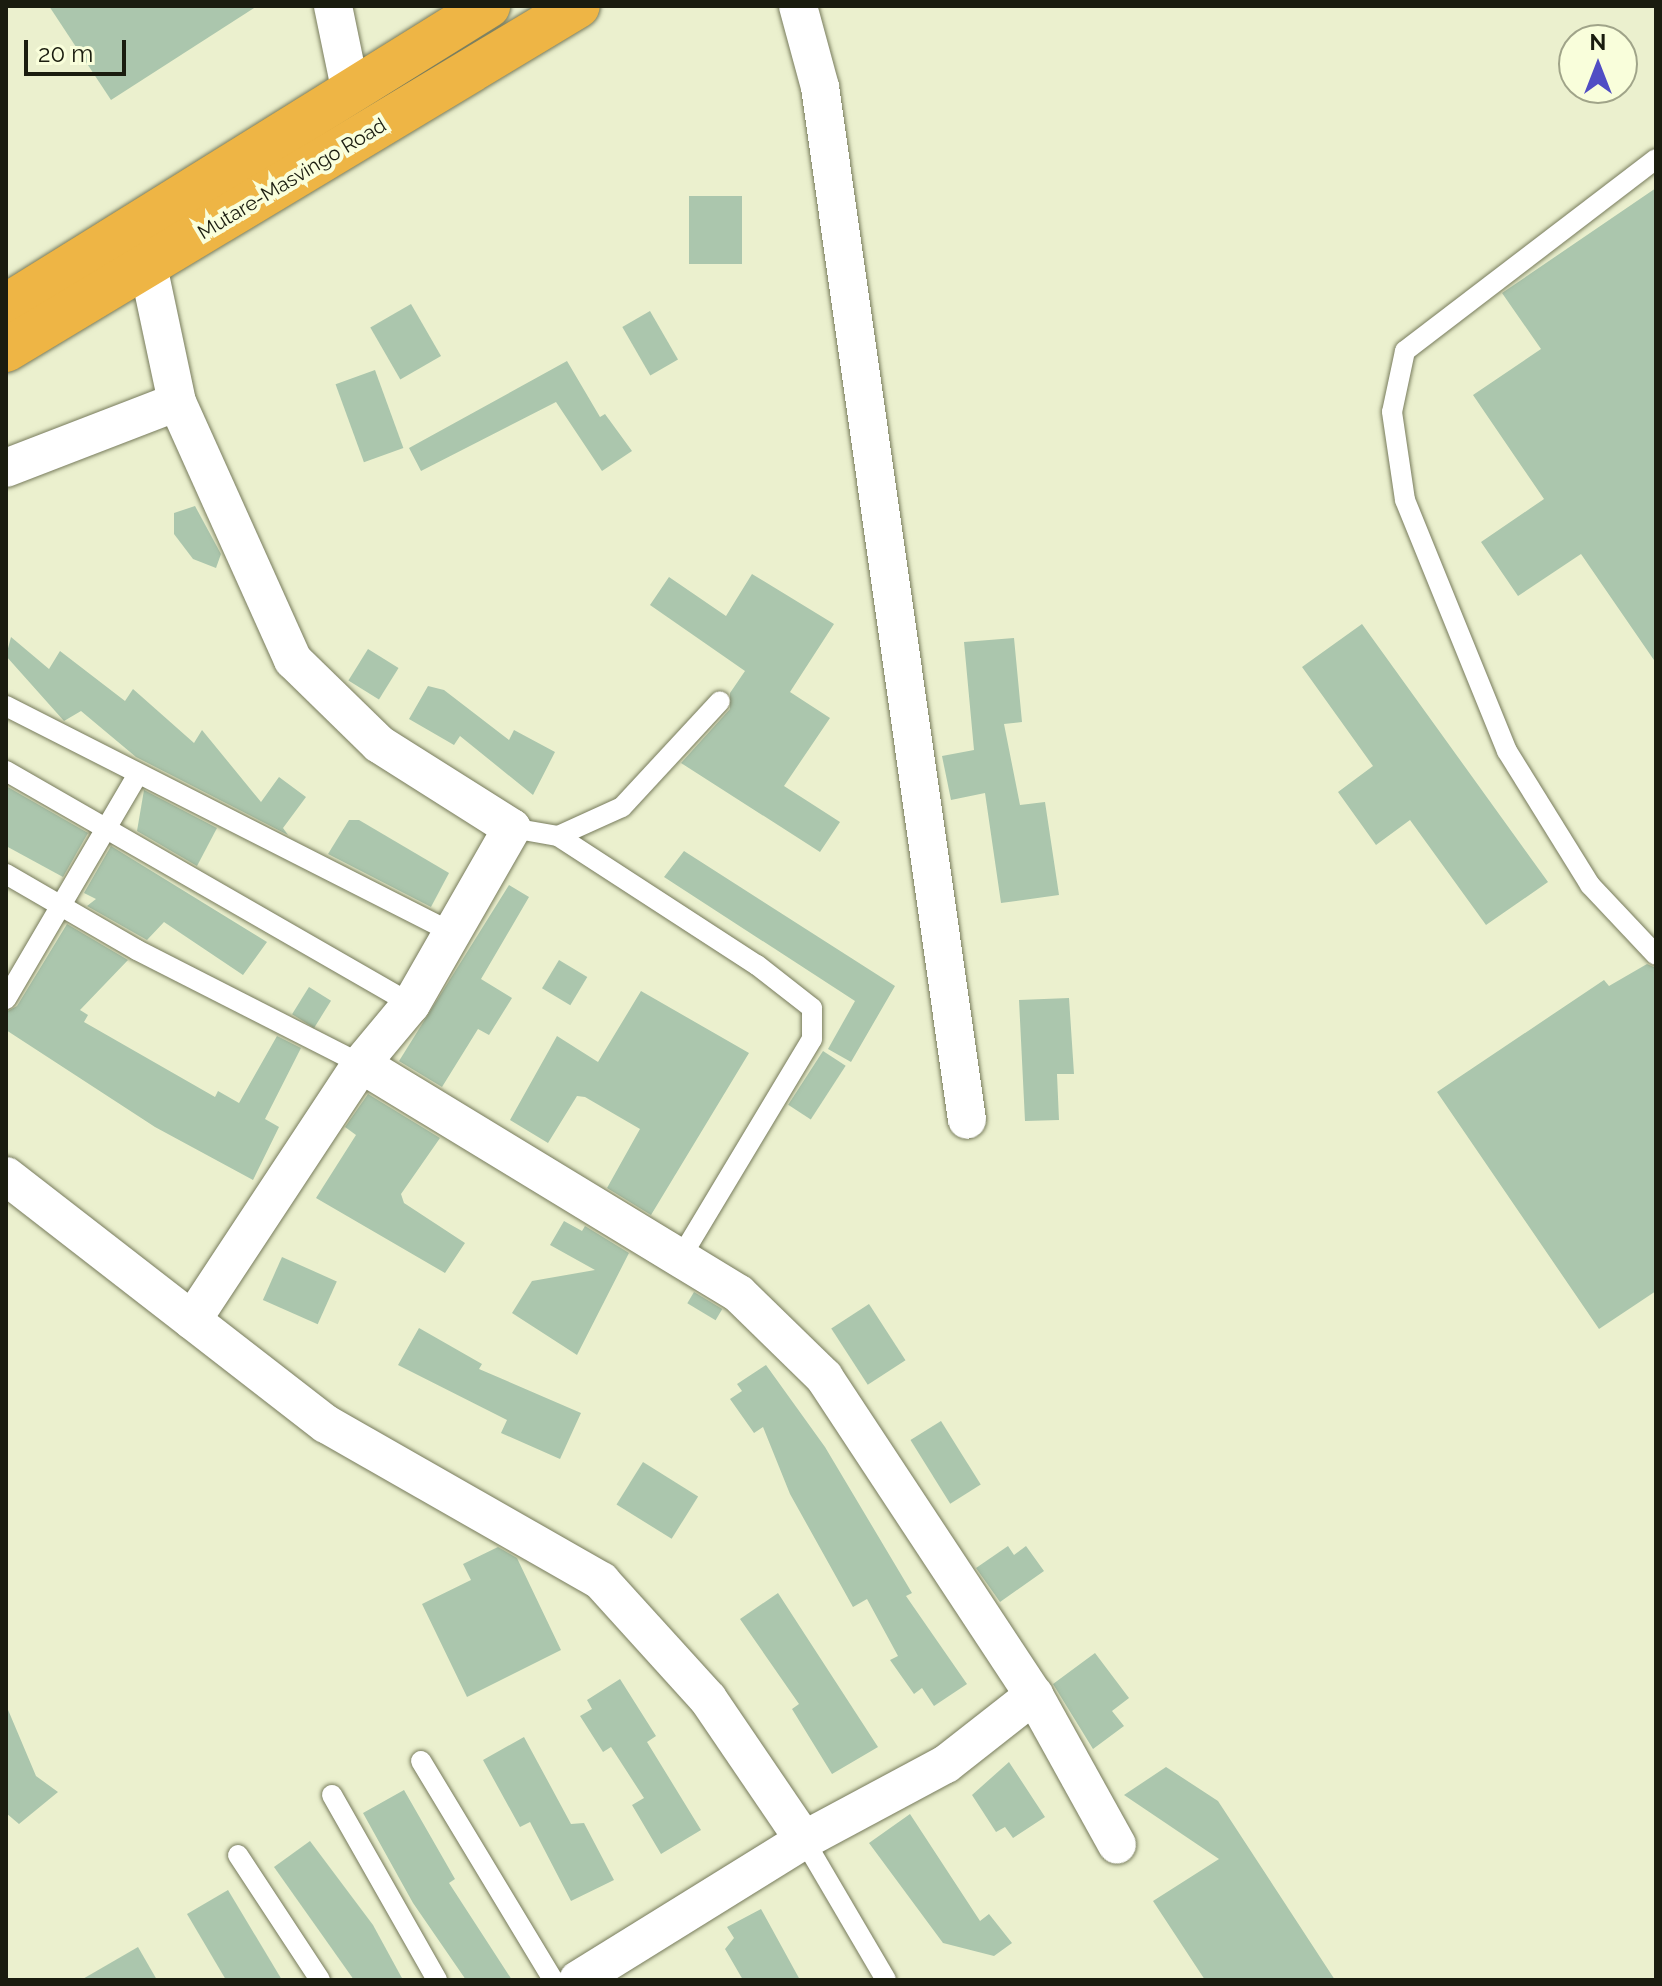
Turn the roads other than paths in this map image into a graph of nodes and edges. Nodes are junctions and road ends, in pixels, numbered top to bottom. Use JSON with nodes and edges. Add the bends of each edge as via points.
{"nodes":[{"id":1,"x":333,"y":6,"type":"edge"},
{"id":2,"x":488,"y":6,"type":"edge"},
{"id":3,"x":578,"y":6,"type":"edge"},
{"id":4,"x":798,"y":6,"type":"edge"},
{"id":5,"x":350,"y":88,"type":"junction"},
{"id":6,"x":1656,"y":159,"type":"edge"},
{"id":7,"x":148,"y":266,"type":"junction"},
{"id":8,"x":6,"y":306,"type":"edge"},
{"id":9,"x":6,"y":350,"type":"edge"},
{"id":10,"x":177,"y":402,"type":"junction"},
{"id":11,"x":6,"y":468,"type":"edge"},
{"id":12,"x":720,"y":701,"type":"dead end"},
{"id":13,"x":6,"y":706,"type":"edge"},
{"id":14,"x":6,"y":771,"type":"edge"},
{"id":15,"x":137,"y":776,"type":"junction"},
{"id":16,"x":104,"y":828,"type":"junction"},
{"id":17,"x":512,"y":828,"type":"junction"},
{"id":18,"x":558,"y":836,"type":"junction"},
{"id":19,"x":6,"y":874,"type":"edge"},
{"id":20,"x":62,"y":907,"type":"junction"},
{"id":21,"x":453,"y":933,"type":"junction"},
{"id":22,"x":1656,"y":955,"type":"edge"},
{"id":23,"x":6,"y":999,"type":"edge"},
{"id":24,"x":411,"y":1004,"type":"junction"},
{"id":25,"x":361,"y":1064,"type":"junction"},
{"id":26,"x":967,"y":1120,"type":"dead end"},
{"id":27,"x":6,"y":1176,"type":"edge"},
{"id":28,"x":679,"y":1260,"type":"junction"},
{"id":29,"x":192,"y":1320,"type":"junction"},
{"id":30,"x":1034,"y":1695,"type":"junction"},
{"id":31,"x":421,"y":1761,"type":"dead end"},
{"id":32,"x":332,"y":1795,"type":"dead end"},
{"id":33,"x":804,"y":1840,"type":"junction"},
{"id":34,"x":1117,"y":1845,"type":"dead end"},
{"id":35,"x":238,"y":1855,"type":"dead end"},
{"id":36,"x":320,"y":1980,"type":"edge"},
{"id":37,"x":437,"y":1980,"type":"edge"},
{"id":38,"x":553,"y":1980,"type":"edge"},
{"id":39,"x":578,"y":1980,"type":"edge"},
{"id":40,"x":886,"y":1980,"type":"edge"}],
"edges":[{"from":1,"to":5,"type":"street"},
{"from":2,"to":5,"type":"highway"},
{"from":3,"to":7,"type":"highway","name":"Mutare-Masvingo Road"},
{"from":4,"to":26,"type":"street","via":[[823,102]]},
{"from":5,"to":8,"type":"highway"},
{"from":6,"to":22,"type":"lane","via":[[1405,351],[1392,412],[1405,500],[1507,751],[1590,885]]},
{"from":7,"to":9,"type":"highway","name":"Mutare-Masvingo Road"},
{"from":7,"to":10,"type":"street"},
{"from":10,"to":11,"type":"street"},
{"from":10,"to":17,"type":"street","via":[[293,660],[379,744]]},
{"from":12,"to":18,"type":"lane","via":[[622,807]]},
{"from":13,"to":15,"type":"lane"},
{"from":14,"to":16,"type":"lane"},
{"from":15,"to":16,"type":"lane"},
{"from":15,"to":21,"type":"lane"},
{"from":16,"to":20,"type":"lane"},
{"from":16,"to":24,"type":"lane"},
{"from":17,"to":18,"type":"lane"},
{"from":17,"to":21,"type":"street"},
{"from":18,"to":28,"type":"lane","via":[[757,965],[812,1008],[812,1039]]},
{"from":19,"to":20,"type":"lane"},
{"from":20,"to":23,"type":"lane"},
{"from":20,"to":25,"type":"lane"},
{"from":21,"to":24,"type":"street"},
{"from":24,"to":25,"type":"street"},
{"from":25,"to":28,"type":"street"},
{"from":25,"to":29,"type":"street"},
{"from":27,"to":29,"type":"street"},
{"from":28,"to":30,"type":"street","via":[[739,1294],[824,1377]]},
{"from":29,"to":33,"type":"street","via":[[326,1424],[601,1581],[708,1699]]},
{"from":30,"to":33,"type":"street","via":[[946,1764]]},
{"from":30,"to":34,"type":"street"},
{"from":31,"to":38,"type":"lane"},
{"from":32,"to":37,"type":"lane"},
{"from":33,"to":39,"type":"street"},
{"from":33,"to":40,"type":"lane"},
{"from":35,"to":36,"type":"lane"}]}
